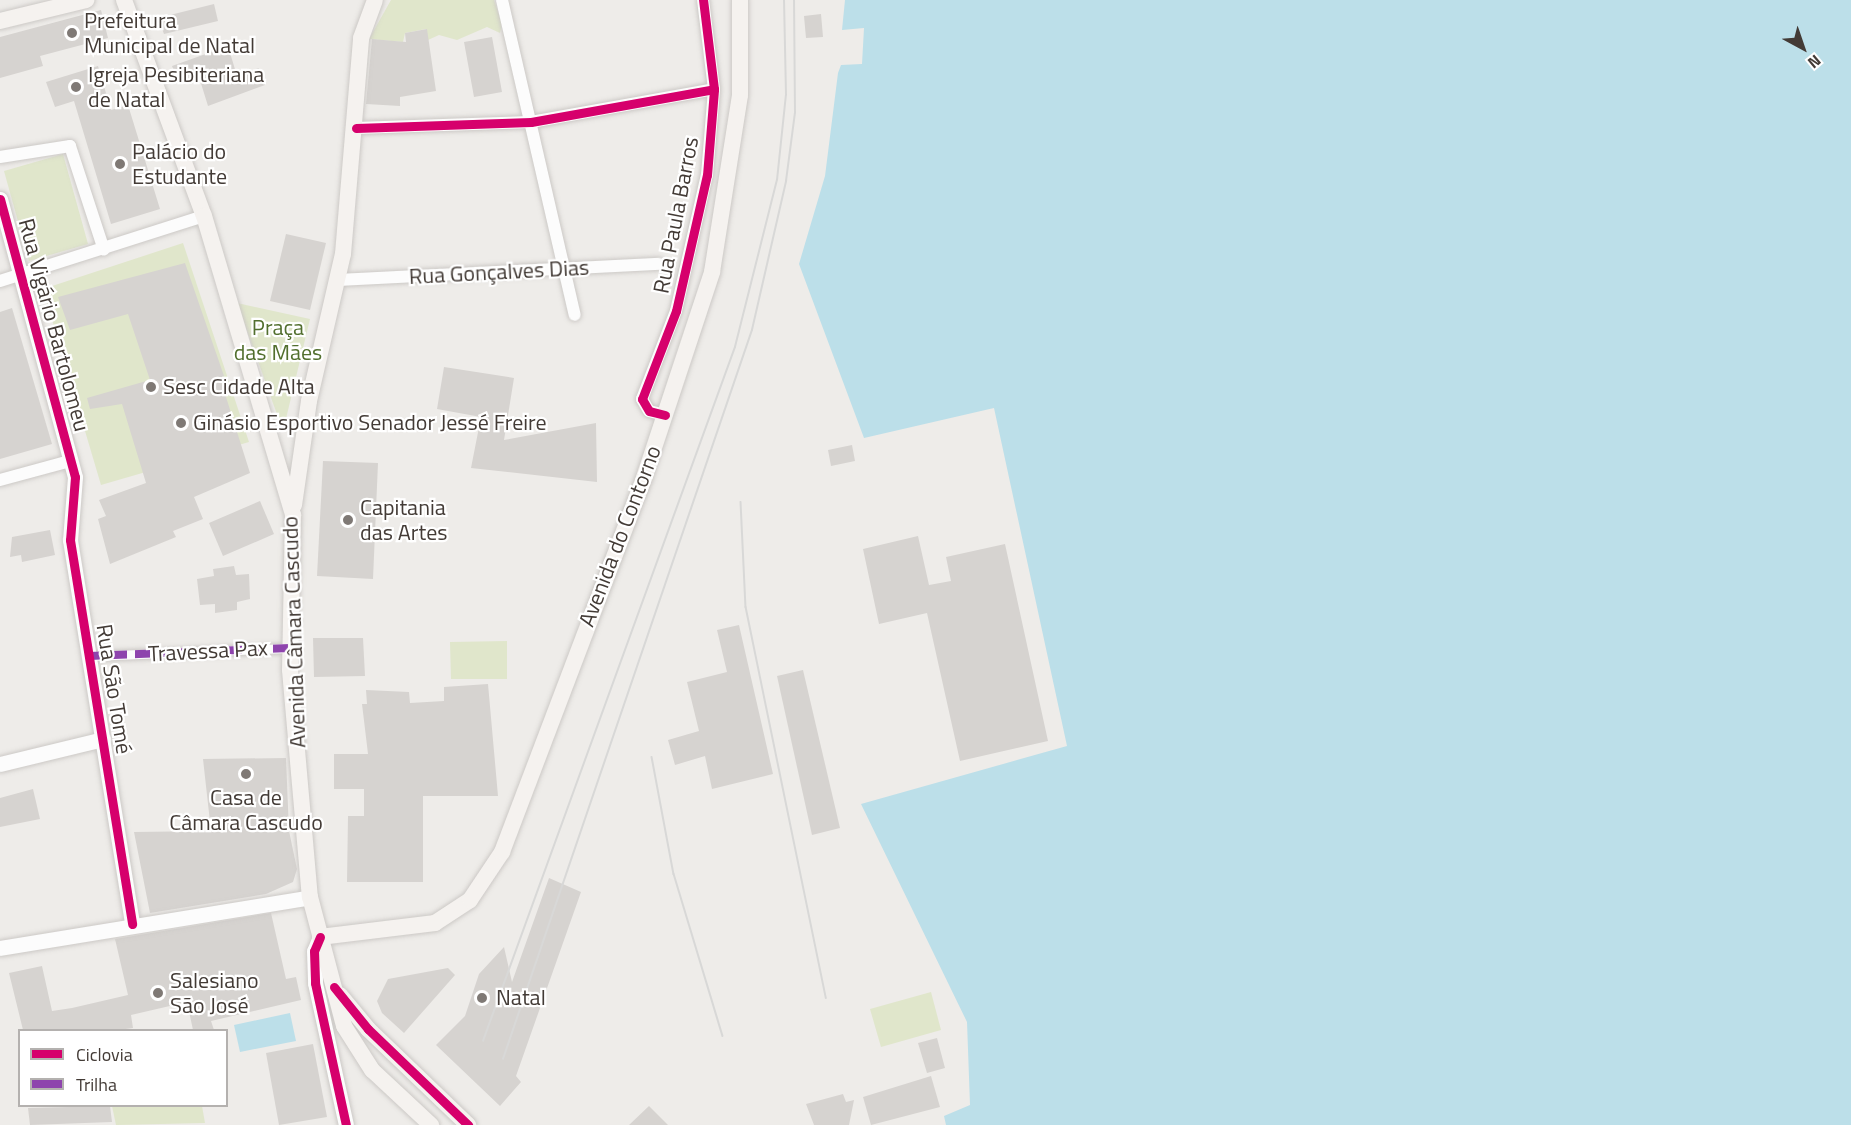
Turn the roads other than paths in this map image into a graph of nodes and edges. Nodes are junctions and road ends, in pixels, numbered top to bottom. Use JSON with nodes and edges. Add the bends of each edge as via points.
{"nodes":[{"id":1,"x":86,"y":0,"type":"edge"},
{"id":2,"x":124,"y":0,"type":"edge"},
{"id":3,"x":375,"y":0,"type":"edge"},
{"id":4,"x":502,"y":0,"type":"edge"},
{"id":5,"x":704,"y":0,"type":"edge"},
{"id":6,"x":740,"y":0,"type":"edge"},
{"id":7,"x":0,"y":21,"type":"edge"},
{"id":8,"x":714,"y":89,"type":"junction"},
{"id":9,"x":531,"y":122,"type":"junction"},
{"id":10,"x":356,"y":128,"type":"junction"},
{"id":11,"x":0,"y":157,"type":"edge"},
{"id":12,"x":0,"y":199,"type":"edge"},
{"id":13,"x":204,"y":216,"type":"junction"},
{"id":14,"x":104,"y":250,"type":"junction"},
{"id":15,"x":659,"y":264,"type":"dead end"},
{"id":16,"x":565,"y":269,"type":"junction"},
{"id":17,"x":20,"y":276,"type":"junction"},
{"id":18,"x":339,"y":280,"type":"junction"},
{"id":19,"x":0,"y":281,"type":"edge"},
{"id":20,"x":575,"y":315,"type":"dead end"},
{"id":21,"x":665,"y":415,"type":"junction"},
{"id":22,"x":70,"y":461,"type":"junction"},
{"id":23,"x":0,"y":480,"type":"edge"},
{"id":24,"x":293,"y":515,"type":"junction"},
{"id":25,"x":290,"y":648,"type":"junction"},
{"id":26,"x":90,"y":656,"type":"junction"},
{"id":27,"x":103,"y":739,"type":"junction"},
{"id":28,"x":0,"y":764,"type":"edge"},
{"id":29,"x":310,"y":897,"type":"junction"},
{"id":30,"x":132,"y":924,"type":"junction"},
{"id":31,"x":320,"y":937,"type":"junction"},
{"id":32,"x":0,"y":948,"type":"edge"},
{"id":33,"x":334,"y":987,"type":"junction"},
{"id":34,"x":346,"y":1125,"type":"edge"},
{"id":35,"x":431,"y":1125,"type":"edge"},
{"id":36,"x":468,"y":1125,"type":"edge"}],
"edges":[{"from":1,"to":7,"type":"main road"},
{"from":2,"to":13,"type":"main road","name":"Avenida Câmara Cascudo"},
{"from":3,"to":10,"type":"main road","via":[[361,38]]},
{"from":4,"to":9,"type":"street"},
{"from":5,"to":8,"type":"street","name":"Rua Paula Barros"},
{"from":6,"to":21,"type":"main road","name":"Avenida do Contorno","via":[[740,94],[730,184],[712,272]]},
{"from":8,"to":9,"type":"street"},
{"from":8,"to":21,"type":"street","name":"Rua Paula Barros","via":[[713,135],[697,229],[676,311],[642,399],[649,411]]},
{"from":9,"to":10,"type":"street"},
{"from":9,"to":16,"type":"street"},
{"from":10,"to":18,"type":"main road"},
{"from":11,"to":14,"type":"street","via":[[70,146]]},
{"from":12,"to":17,"type":"street","name":"Rua Vigário Bartolomeu"},
{"from":13,"to":14,"type":"street"},
{"from":13,"to":24,"type":"main road","name":"Avenida Câmara Cascudo"},
{"from":14,"to":17,"type":"street"},
{"from":15,"to":16,"type":"street","name":"Rua Gonçalves Dias"},
{"from":16,"to":18,"type":"street","name":"Rua Gonçalves Dias"},
{"from":16,"to":20,"type":"street"},
{"from":17,"to":19,"type":"street"},
{"from":17,"to":22,"type":"street","name":"Rua Vigário Bartolomeu"},
{"from":18,"to":24,"type":"main road","via":[[309,401]]},
{"from":21,"to":31,"type":"main road","name":"Avenida do Contorno","via":[[487,881],[435,924]]},
{"from":22,"to":23,"type":"street"},
{"from":22,"to":26,"type":"street","name":"Rua São Tomé","via":[[75,496],[70,540]]},
{"from":24,"to":25,"type":"main road","name":"Avenida Câmara Cascudo"},
{"from":25,"to":26,"type":"street","name":"Travessa Pax"},
{"from":25,"to":29,"type":"main road","name":"Avenida Câmara Cascudo"},
{"from":26,"to":27,"type":"street","name":"Rua São Tomé"},
{"from":27,"to":28,"type":"street"},
{"from":27,"to":30,"type":"street","name":"Rua São Tomé"},
{"from":29,"to":30,"type":"street"},
{"from":29,"to":31,"type":"main road","name":"Avenida Câmara Cascudo"},
{"from":30,"to":32,"type":"street"},
{"from":31,"to":33,"type":"main road"},
{"from":31,"to":34,"type":"street","name":"Avenida Câmara Cascudo","via":[[314,951],[315,983]]},
{"from":33,"to":35,"type":"main road","via":[[344,1026],[360,1055]]},
{"from":33,"to":36,"type":"main road","via":[[368,1029]]}]}
